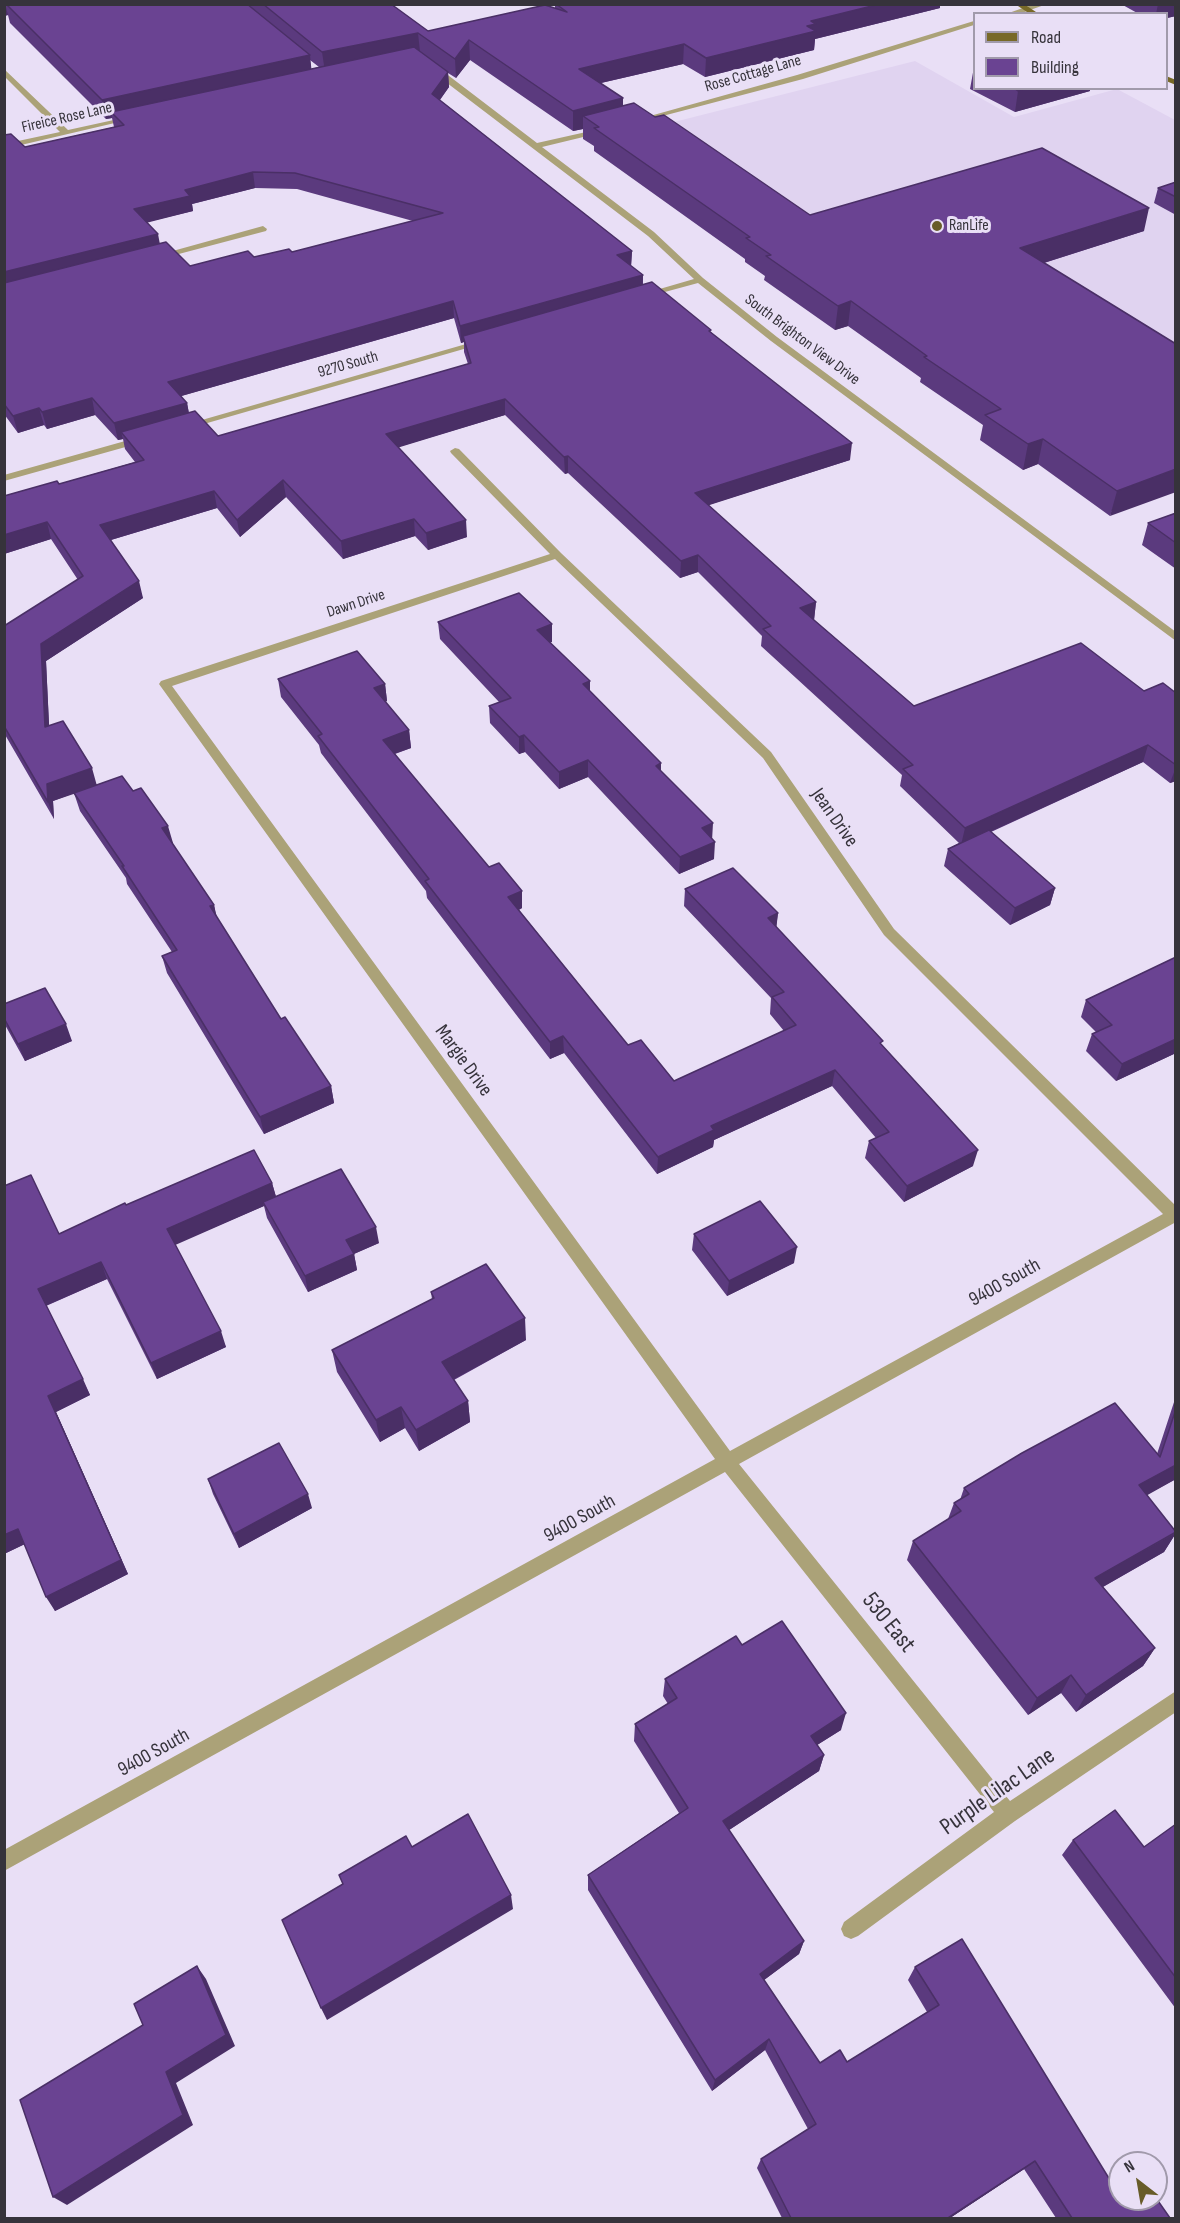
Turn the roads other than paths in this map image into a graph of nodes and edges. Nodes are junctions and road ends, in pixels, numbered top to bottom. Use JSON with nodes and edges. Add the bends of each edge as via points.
{"nodes":[{"id":1,"x":1018,"y":4,"type":"edge"},
{"id":2,"x":1044,"y":4,"type":"edge"},
{"id":3,"x":1027,"y":9,"type":"junction"},
{"id":4,"x":1016,"y":12,"type":"edge"},
{"id":5,"x":1032,"y":12,"type":"edge"},
{"id":6,"x":973,"y":24,"type":"edge"},
{"id":7,"x":426,"y":63,"type":"edge"},
{"id":8,"x":4,"y":71,"type":"edge"},
{"id":9,"x":147,"y":115,"type":"edge"},
{"id":10,"x":624,"y":124,"type":"edge"},
{"id":11,"x":613,"y":127,"type":"edge"},
{"id":12,"x":66,"y":133,"type":"junction"},
{"id":13,"x":537,"y":146,"type":"junction"},
{"id":14,"x":4,"y":147,"type":"edge"},
{"id":15,"x":263,"y":229,"type":"dead end"},
{"id":16,"x":150,"y":258,"type":"edge"},
{"id":17,"x":700,"y":280,"type":"junction"},
{"id":18,"x":634,"y":299,"type":"edge"},
{"id":19,"x":497,"y":338,"type":"edge"},
{"id":20,"x":176,"y":429,"type":"edge"},
{"id":21,"x":153,"y":436,"type":"edge"},
{"id":22,"x":455,"y":451,"type":"dead end"},
{"id":23,"x":4,"y":478,"type":"edge"},
{"id":24,"x":557,"y":555,"type":"junction"},
{"id":25,"x":1176,"y":638,"type":"edge"},
{"id":26,"x":165,"y":684,"type":"joint"},
{"id":27,"x":1174,"y":1215,"type":"edge"},
{"id":28,"x":728,"y":1463,"type":"junction"},
{"id":29,"x":1176,"y":1700,"type":"edge"},
{"id":30,"x":1008,"y":1815,"type":"junction"},
{"id":31,"x":4,"y":1861,"type":"edge"},
{"id":32,"x":851,"y":1929,"type":"dead end"}],
"edges":[{"from":1,"to":3,"type":"main road"},
{"from":2,"to":3,"type":"street"},
{"from":3,"to":4,"type":"street"},
{"from":3,"to":5,"type":"main road"},
{"from":6,"to":10,"type":"street","name":"Rose Cottage Lane","via":[[800,77]]},
{"from":7,"to":13,"type":"street","name":"South Brighton View Drive"},
{"from":8,"to":12,"type":"street"},
{"from":9,"to":12,"type":"street","name":"Fireice Rose Lane"},
{"from":11,"to":13,"type":"street"},
{"from":12,"to":14,"type":"street","name":"Fireice Rose Lane"},
{"from":13,"to":17,"type":"street","name":"South Brighton View Drive","via":[[651,234]]},
{"from":15,"to":16,"type":"street"},
{"from":17,"to":18,"type":"street"},
{"from":17,"to":25,"type":"street","name":"South Brighton View Drive"},
{"from":19,"to":20,"type":"street","name":"9270 South"},
{"from":21,"to":23,"type":"street"},
{"from":22,"to":24,"type":"street","name":"Jean Drive"},
{"from":24,"to":26,"type":"street","name":"Dawn Drive"},
{"from":24,"to":27,"type":"street","name":"Jean Drive","via":[[767,755],[889,932]]},
{"from":26,"to":28,"type":"street","name":"Margie Drive"},
{"from":27,"to":28,"type":"street","name":"9400 South"},
{"from":28,"to":30,"type":"street","name":"530 East"},
{"from":28,"to":31,"type":"street","name":"9400 South"},
{"from":29,"to":30,"type":"street","name":"Purple Lilac Lane"},
{"from":30,"to":32,"type":"street","name":"Purple Lilac Lane"}]}
